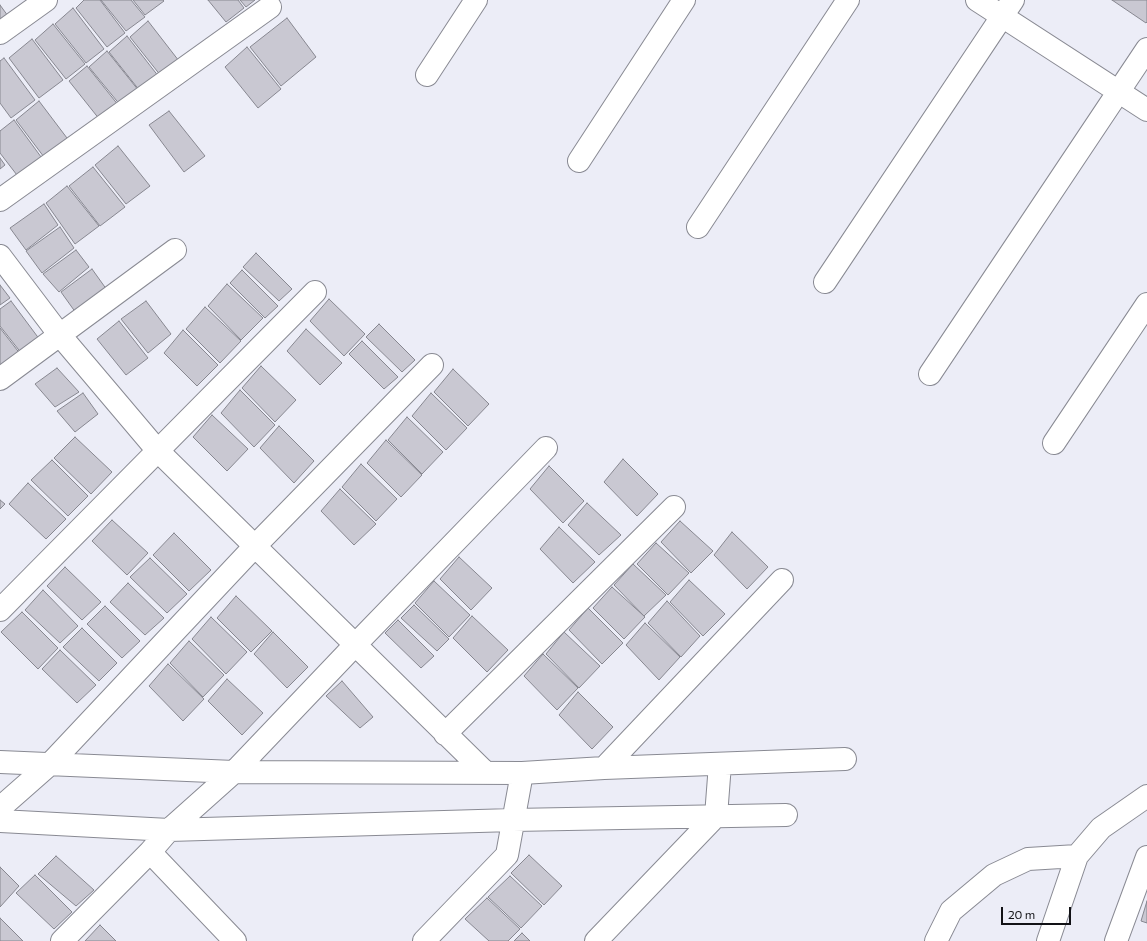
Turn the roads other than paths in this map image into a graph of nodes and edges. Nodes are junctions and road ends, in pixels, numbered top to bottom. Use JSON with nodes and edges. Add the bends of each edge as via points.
{"nodes":[{"id":1,"x":46,"y":0,"type":"edge"},
{"id":2,"x":476,"y":0,"type":"edge"},
{"id":3,"x":684,"y":0,"type":"edge"},
{"id":4,"x":848,"y":0,"type":"edge"},
{"id":5,"x":977,"y":0,"type":"edge"},
{"id":6,"x":270,"y":7,"type":"dead end"},
{"id":7,"x":1008,"y":8,"type":"edge"},
{"id":8,"x":0,"y":33,"type":"edge"},
{"id":9,"x":1147,"y":49,"type":"edge"},
{"id":10,"x":427,"y":75,"type":"dead end"},
{"id":11,"x":1119,"y":92,"type":"junction"},
{"id":12,"x":1147,"y":110,"type":"edge"},
{"id":13,"x":579,"y":161,"type":"dead end"},
{"id":14,"x":0,"y":200,"type":"edge"},
{"id":15,"x":698,"y":227,"type":"dead end"},
{"id":16,"x":175,"y":250,"type":"dead end"},
{"id":17,"x":0,"y":256,"type":"edge"},
{"id":18,"x":825,"y":282,"type":"dead end"},
{"id":19,"x":314,"y":292,"type":"dead end"},
{"id":20,"x":1147,"y":304,"type":"edge"},
{"id":21,"x":59,"y":334,"type":"junction"},
{"id":22,"x":432,"y":364,"type":"dead end"},
{"id":23,"x":930,"y":374,"type":"dead end"},
{"id":24,"x":0,"y":379,"type":"edge"},
{"id":25,"x":1054,"y":443,"type":"dead end"},
{"id":26,"x":546,"y":448,"type":"dead end"},
{"id":27,"x":158,"y":451,"type":"junction"},
{"id":28,"x":674,"y":507,"type":"dead end"},
{"id":29,"x":255,"y":546,"type":"junction"},
{"id":30,"x":782,"y":580,"type":"dead end"},
{"id":31,"x":0,"y":610,"type":"edge"},
{"id":32,"x":355,"y":645,"type":"junction"},
{"id":33,"x":446,"y":734,"type":"junction"},
{"id":34,"x":845,"y":759,"type":"dead end"},
{"id":35,"x":0,"y":762,"type":"edge"},
{"id":36,"x":50,"y":764,"type":"junction"},
{"id":37,"x":720,"y":764,"type":"junction"},
{"id":38,"x":604,"y":768,"type":"junction"},
{"id":39,"x":234,"y":772,"type":"junction"},
{"id":40,"x":486,"y":773,"type":"junction"},
{"id":41,"x":522,"y":774,"type":"junction"},
{"id":42,"x":1147,"y":796,"type":"edge"},
{"id":43,"x":0,"y":808,"type":"edge"},
{"id":44,"x":786,"y":815,"type":"dead end"},
{"id":45,"x":716,"y":816,"type":"junction"},
{"id":46,"x":514,"y":820,"type":"junction"},
{"id":47,"x":0,"y":821,"type":"edge"},
{"id":48,"x":169,"y":830,"type":"junction"},
{"id":49,"x":150,"y":852,"type":"junction"},
{"id":50,"x":1077,"y":856,"type":"junction"},
{"id":51,"x":1147,"y":857,"type":"edge"},
{"id":52,"x":62,"y":941,"type":"edge"},
{"id":53,"x":235,"y":941,"type":"edge"},
{"id":54,"x":424,"y":941,"type":"edge"},
{"id":55,"x":596,"y":941,"type":"edge"},
{"id":56,"x":936,"y":941,"type":"edge"},
{"id":57,"x":1048,"y":941,"type":"edge"},
{"id":58,"x":1116,"y":941,"type":"edge"}],
"edges":[{"from":1,"to":8,"type":"street"},
{"from":2,"to":10,"type":"street"},
{"from":3,"to":13,"type":"street"},
{"from":4,"to":15,"type":"street"},
{"from":5,"to":7,"type":"street"},
{"from":6,"to":14,"type":"street"},
{"from":7,"to":11,"type":"street"},
{"from":7,"to":18,"type":"street"},
{"from":9,"to":11,"type":"street"},
{"from":11,"to":12,"type":"street"},
{"from":11,"to":23,"type":"street"},
{"from":16,"to":21,"type":"street"},
{"from":17,"to":21,"type":"street"},
{"from":19,"to":27,"type":"street"},
{"from":20,"to":25,"type":"street"},
{"from":21,"to":24,"type":"street"},
{"from":21,"to":27,"type":"street"},
{"from":22,"to":29,"type":"street"},
{"from":26,"to":32,"type":"street"},
{"from":27,"to":29,"type":"street"},
{"from":27,"to":31,"type":"street"},
{"from":28,"to":33,"type":"street"},
{"from":29,"to":32,"type":"street"},
{"from":29,"to":36,"type":"street"},
{"from":30,"to":38,"type":"street"},
{"from":32,"to":33,"type":"street"},
{"from":32,"to":39,"type":"street"},
{"from":33,"to":40,"type":"street"},
{"from":34,"to":37,"type":"street"},
{"from":35,"to":36,"type":"street"},
{"from":36,"to":39,"type":"street"},
{"from":36,"to":43,"type":"street"},
{"from":37,"to":38,"type":"street"},
{"from":37,"to":45,"type":"street"},
{"from":38,"to":41,"type":"street"},
{"from":39,"to":40,"type":"street"},
{"from":39,"to":48,"type":"street"},
{"from":40,"to":41,"type":"street"},
{"from":41,"to":46,"type":"street"},
{"from":42,"to":50,"type":"street","via":[[1101,828]]},
{"from":44,"to":45,"type":"street"},
{"from":45,"to":46,"type":"street"},
{"from":45,"to":55,"type":"street"},
{"from":46,"to":48,"type":"street"},
{"from":46,"to":54,"type":"street","via":[[507,855]]},
{"from":47,"to":48,"type":"street"},
{"from":48,"to":49,"type":"street"},
{"from":49,"to":52,"type":"street"},
{"from":49,"to":53,"type":"street"},
{"from":50,"to":56,"type":"street","via":[[1028,859],[994,875],[951,911]]},
{"from":50,"to":57,"type":"street"},
{"from":51,"to":58,"type":"street"}]}
